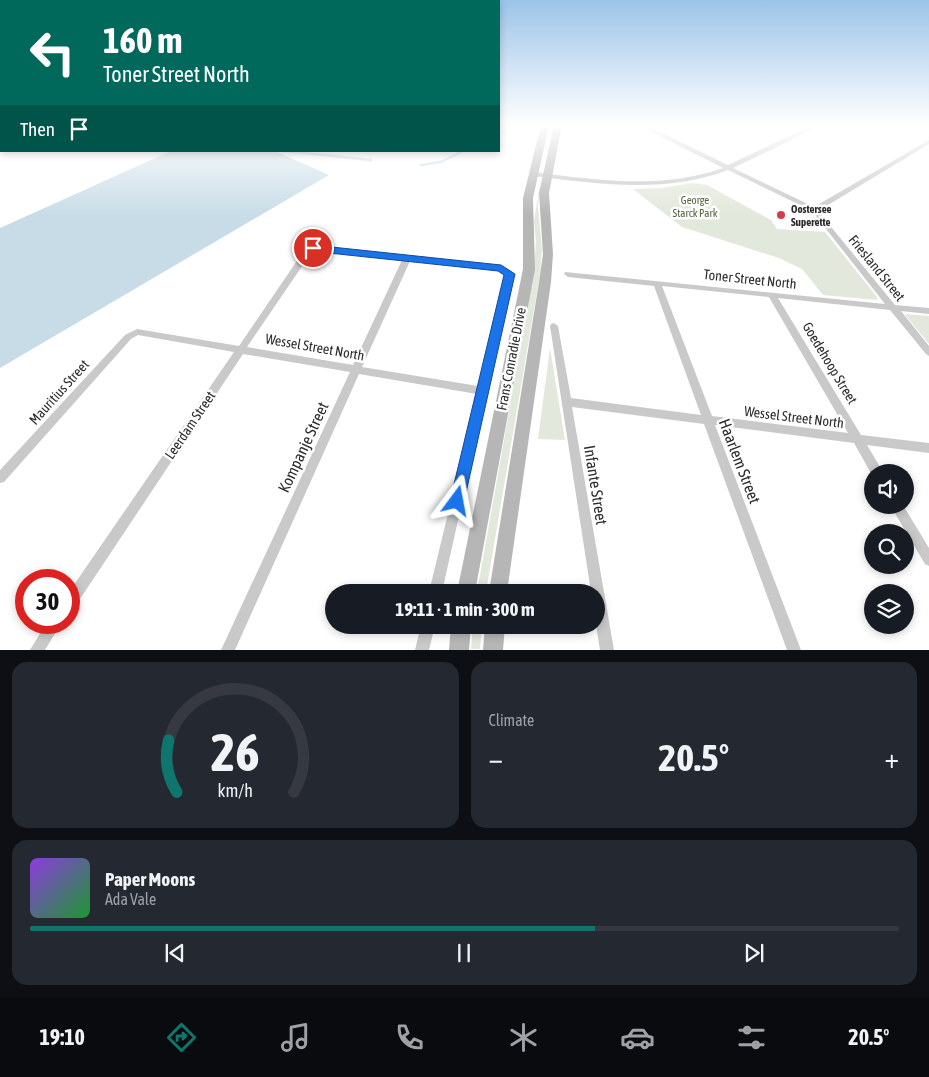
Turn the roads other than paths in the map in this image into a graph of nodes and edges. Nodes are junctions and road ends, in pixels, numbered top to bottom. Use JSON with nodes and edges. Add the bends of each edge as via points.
{"nodes":[{"id":1,"x":538,"y":155,"type":"edge"},
{"id":2,"x":552,"y":155,"type":"edge"},
{"id":3,"x":702,"y":155,"type":"edge"},
{"id":4,"x":754,"y":155,"type":"edge"},
{"id":5,"x":906,"y":155,"type":"edge"},
{"id":6,"x":727,"y":168,"type":"junction"},
{"id":7,"x":533,"y":174,"type":"junction"},
{"id":8,"x":548,"y":176,"type":"junction"},
{"id":9,"x":814,"y":210,"type":"junction"},
{"id":10,"x":407,"y":258,"type":"junction"},
{"id":11,"x":506,"y":270,"type":"joint"},
{"id":12,"x":568,"y":274,"type":"dead end"},
{"id":13,"x":657,"y":283,"type":"junction"},
{"id":14,"x":772,"y":295,"type":"junction"},
{"id":15,"x":893,"y":307,"type":"junction"},
{"id":16,"x":929,"y":311,"type":"edge"},
{"id":17,"x":554,"y":326,"type":"dead end"},
{"id":18,"x":142,"y":331,"type":"joint"},
{"id":19,"x":242,"y":348,"type":"junction"},
{"id":20,"x":929,"y":352,"type":"edge"},
{"id":21,"x":357,"y":369,"type":"junction"},
{"id":22,"x":483,"y":391,"type":"junction"},
{"id":23,"x":567,"y":402,"type":"junction"},
{"id":24,"x":707,"y":420,"type":"junction"},
{"id":25,"x":857,"y":439,"type":"junction"},
{"id":26,"x":929,"y":448,"type":"edge"},
{"id":27,"x":872,"y":464,"type":"edge"},
{"id":28,"x":0,"y":478,"type":"edge"},
{"id":29,"x":901,"y":514,"type":"edge"},
{"id":30,"x":929,"y":560,"type":"edge"},
{"id":31,"x":438,"y":584,"type":"edge"},
{"id":32,"x":468,"y":584,"type":"edge"},
{"id":33,"x":499,"y":584,"type":"edge"},
{"id":34,"x":80,"y":587,"type":"edge"},
{"id":35,"x":47,"y":634,"type":"edge"},
{"id":36,"x":426,"y":634,"type":"edge"},
{"id":37,"x":460,"y":634,"type":"edge"},
{"id":38,"x":494,"y":634,"type":"edge"},
{"id":39,"x":37,"y":650,"type":"edge"},
{"id":40,"x":228,"y":650,"type":"edge"},
{"id":41,"x":422,"y":650,"type":"edge"},
{"id":42,"x":459,"y":650,"type":"edge"},
{"id":43,"x":493,"y":650,"type":"edge"},
{"id":44,"x":607,"y":650,"type":"edge"},
{"id":45,"x":794,"y":650,"type":"edge"}],
"edges":[{"from":1,"to":7,"type":"main road","name":"Frans Conradie Drive"},
{"from":2,"to":8,"type":"main road","name":"Frans Conradie Drive"},
{"from":3,"to":6,"type":"street","name":"Friesland Street"},
{"from":4,"to":6,"type":"street"},
{"from":5,"to":9,"type":"street"},
{"from":6,"to":8,"type":"street","via":[[693,179],[651,185]]},
{"from":6,"to":9,"type":"street","name":"Friesland Street"},
{"from":7,"to":8,"type":"street"},
{"from":7,"to":32,"type":"main road","name":"Frans Conradie Drive","via":[[528,198],[529,269]]},
{"from":8,"to":33,"type":"main road","name":"Frans Conradie Drive","via":[[544,203],[548,254],[546,282]]},
{"from":9,"to":15,"type":"street","name":"Friesland Street"},
{"from":10,"to":11,"type":"street"},
{"from":10,"to":19,"type":"street","name":"Leerdam Street","via":[[313,248]]},
{"from":10,"to":21,"type":"street","name":"Kompanje Street"},
{"from":11,"to":22,"type":"street","via":[[510,278]]},
{"from":12,"to":13,"type":"street","name":"Toner Street North"},
{"from":13,"to":14,"type":"street","name":"Toner Street North"},
{"from":13,"to":24,"type":"street","name":"Haarlem Street"},
{"from":14,"to":15,"type":"street","name":"Toner Street North"},
{"from":14,"to":25,"type":"street","name":"Goedehoop Street"},
{"from":15,"to":16,"type":"street","name":"Toner Street North"},
{"from":15,"to":20,"type":"street","name":"Friesland Street"},
{"from":17,"to":23,"type":"street","name":"Infante Street"},
{"from":18,"to":19,"type":"street","name":"Wessel Street North"},
{"from":18,"to":28,"type":"street","name":"Mauritius Street","via":[[128,337]]},
{"from":19,"to":21,"type":"street","name":"Wessel Street North"},
{"from":19,"to":34,"type":"street","name":"Leerdam Street"},
{"from":21,"to":22,"type":"street","name":"Wessel Street North"},
{"from":21,"to":40,"type":"street","name":"Kompanje Street"},
{"from":22,"to":31,"type":"street"},
{"from":23,"to":24,"type":"street","name":"Wessel Street North"},
{"from":23,"to":44,"type":"street","name":"Infante Street"},
{"from":24,"to":25,"type":"street","name":"Wessel Street North"},
{"from":24,"to":45,"type":"street","name":"Haarlem Street"},
{"from":25,"to":26,"type":"street","name":"Wessel Street North"},
{"from":25,"to":27,"type":"street","name":"Goedehoop Street"},
{"from":29,"to":30,"type":"street"},
{"from":35,"to":39,"type":"street"},
{"from":36,"to":41,"type":"street"},
{"from":37,"to":42,"type":"main road"},
{"from":38,"to":43,"type":"main road"}]}
